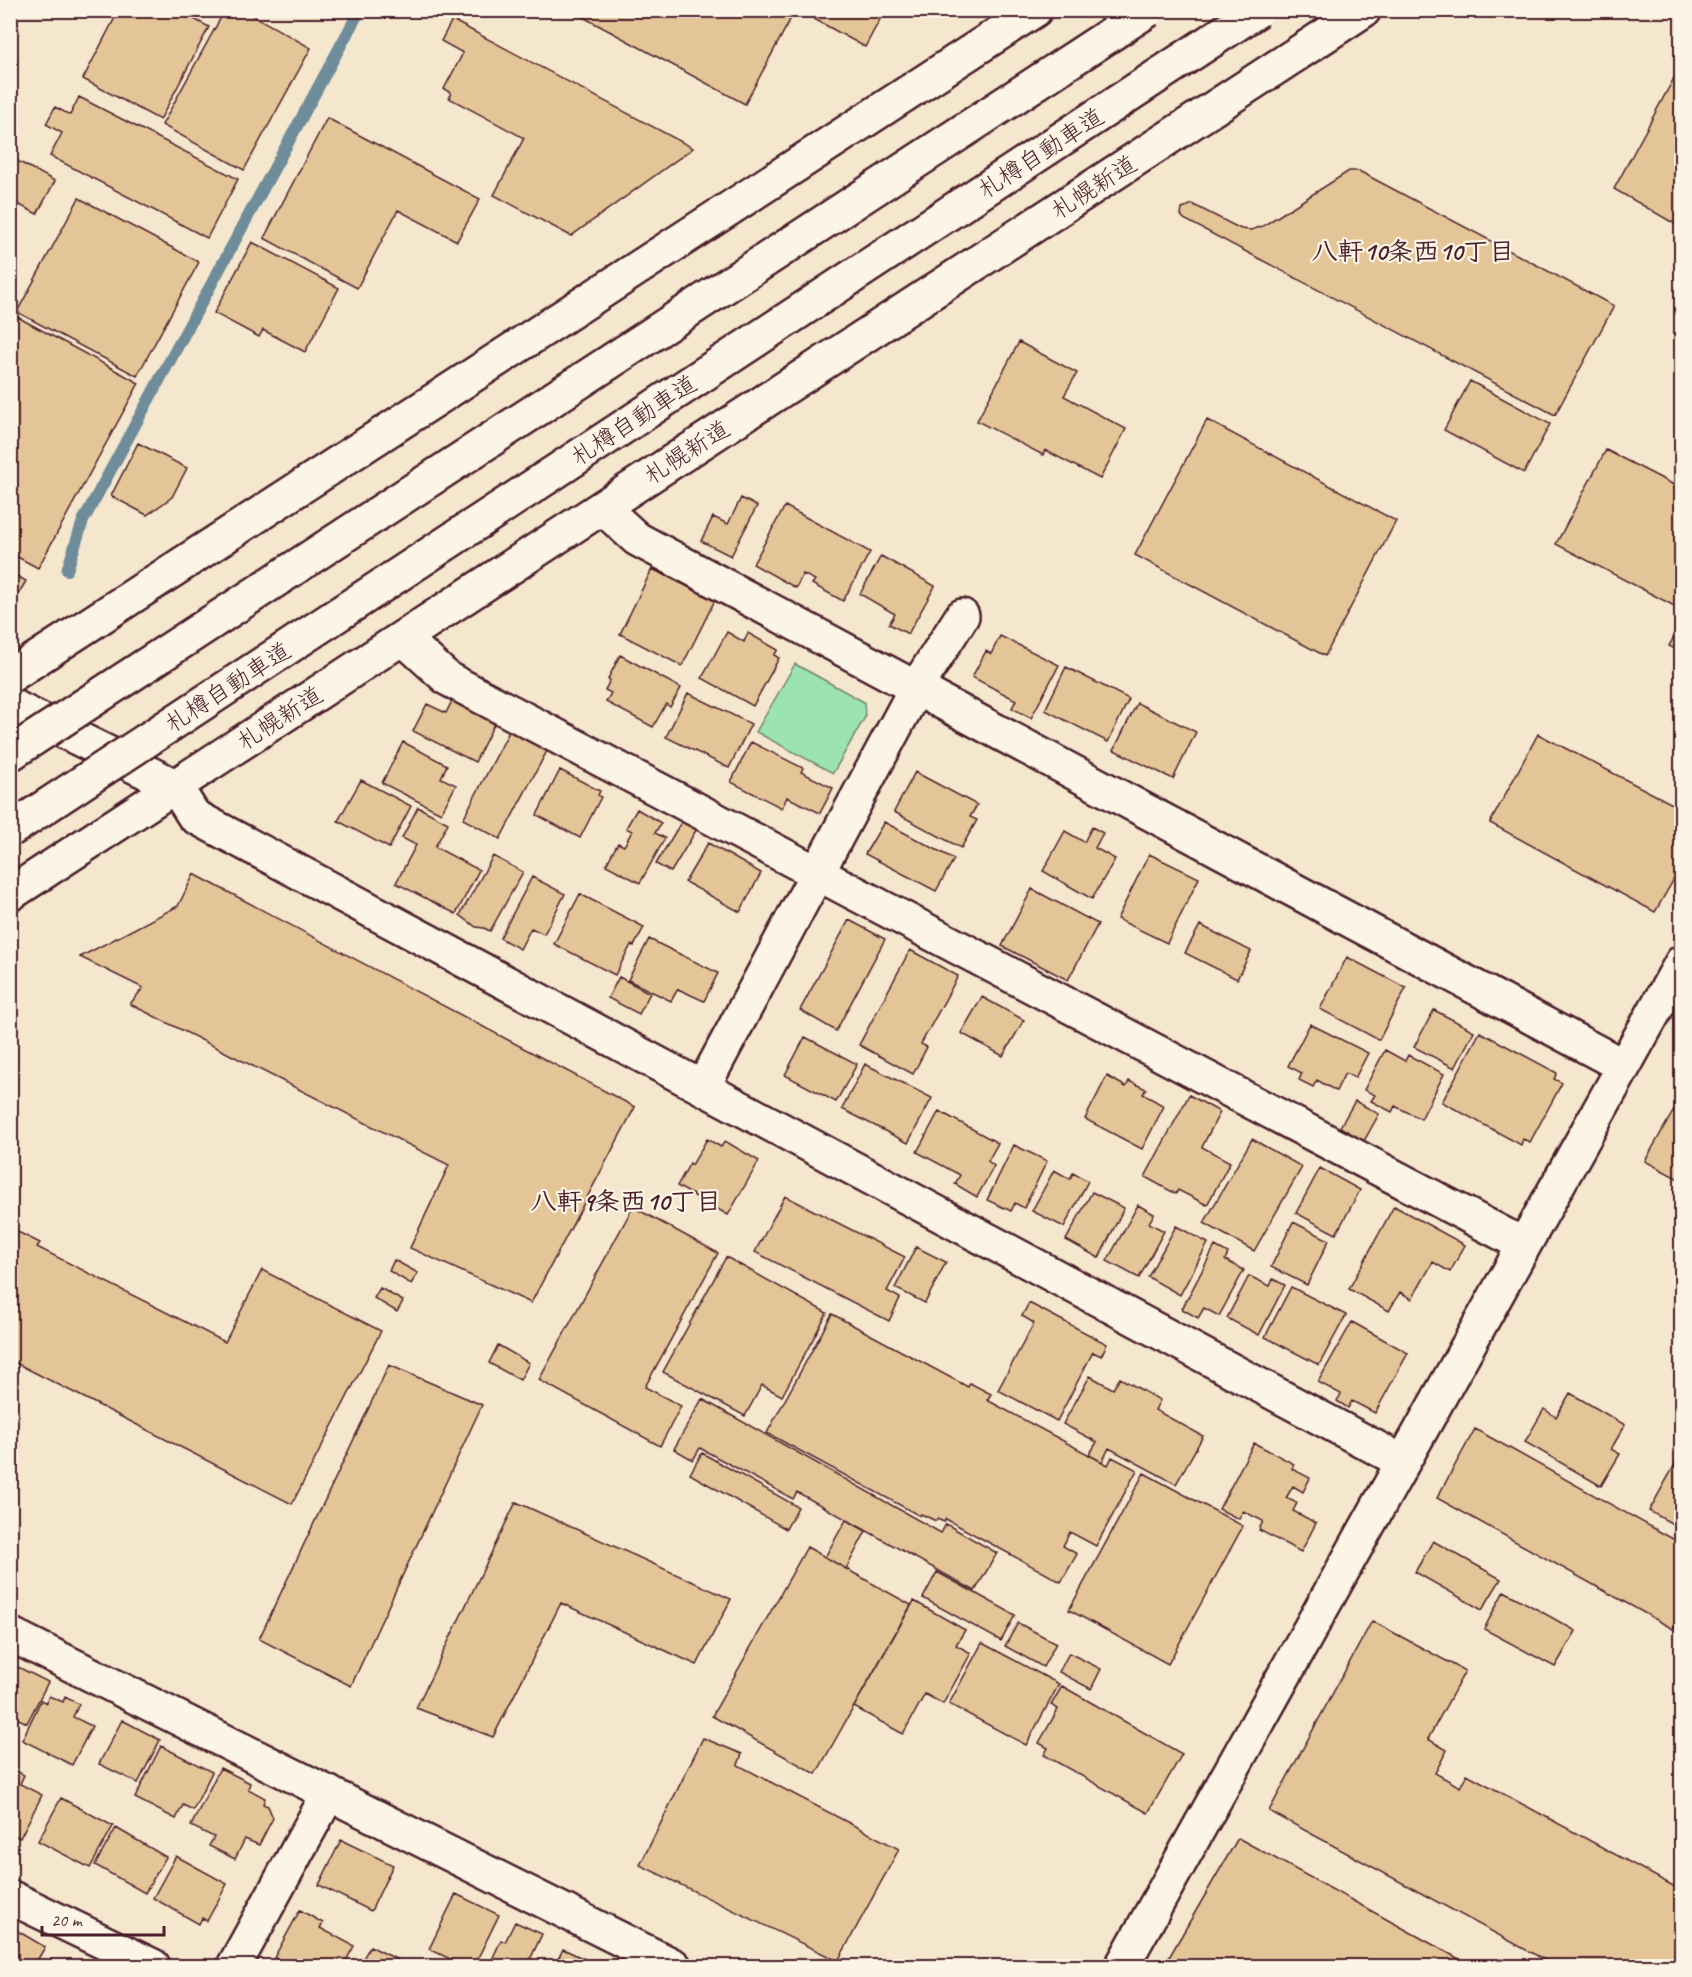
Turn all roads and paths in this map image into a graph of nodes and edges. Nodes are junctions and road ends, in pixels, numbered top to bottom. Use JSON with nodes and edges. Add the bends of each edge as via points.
{"nodes":[{"id":1,"x":1035,"y":10,"type":"edge"},
{"id":2,"x":1148,"y":10,"type":"edge"},
{"id":3,"x":1258,"y":10,"type":"edge"},
{"id":4,"x":1364,"y":10,"type":"edge"},
{"id":5,"x":603,"y":508,"type":"junction"},
{"id":6,"x":963,"y":616,"type":"dead end"},
{"id":7,"x":404,"y":638,"type":"junction"},
{"id":8,"x":10,"y":676,"type":"edge"},
{"id":9,"x":916,"y":688,"type":"junction"},
{"id":10,"x":10,"y":705,"type":"edge"},
{"id":11,"x":10,"y":754,"type":"edge"},
{"id":12,"x":175,"y":786,"type":"junction"},
{"id":13,"x":10,"y":830,"type":"edge"},
{"id":14,"x":817,"y":873,"type":"junction"},
{"id":15,"x":10,"y":894,"type":"edge"},
{"id":16,"x":1682,"y":962,"type":"edge"},
{"id":17,"x":1623,"y":1066,"type":"junction"},
{"id":18,"x":703,"y":1088,"type":"junction"},
{"id":19,"x":1524,"y":1245,"type":"junction"},
{"id":20,"x":1403,"y":1462,"type":"junction"},
{"id":21,"x":10,"y":1634,"type":"edge"},
{"id":22,"x":329,"y":1793,"type":"junction"},
{"id":23,"x":10,"y":1897,"type":"edge"},
{"id":24,"x":153,"y":1966,"type":"edge"},
{"id":25,"x":234,"y":1966,"type":"edge"},
{"id":26,"x":674,"y":1966,"type":"edge"},
{"id":27,"x":1122,"y":1966,"type":"edge"}],
"edges":[{"from":1,"to":8,"type":"main road"},
{"from":2,"to":11,"type":"main road","bridge":true},
{"from":3,"to":13,"type":"main road","name":"札樽自動車道","bridge":true},
{"from":4,"to":5,"type":"main road","name":"札幌新道"},
{"from":5,"to":7,"type":"main road","name":"札幌新道"},
{"from":5,"to":9,"type":"main road","via":[[637,538]]},
{"from":6,"to":9,"type":"main road"},
{"from":7,"to":12,"type":"main road","name":"札幌新道"},
{"from":7,"to":14,"type":"main road","via":[[448,679]]},
{"from":9,"to":14,"type":"main road"},
{"from":9,"to":17,"type":"main road"},
{"from":10,"to":12,"type":"main road"},
{"from":12,"to":15,"type":"main road","name":"札幌新道"},
{"from":12,"to":18,"type":"main road","via":[[194,816]]},
{"from":14,"to":18,"type":"main road"},
{"from":14,"to":19,"type":"main road"},
{"from":16,"to":17,"type":"main road"},
{"from":17,"to":19,"type":"main road"},
{"from":18,"to":20,"type":"main road"},
{"from":19,"to":20,"type":"main road"},
{"from":20,"to":27,"type":"main road"},
{"from":21,"to":22,"type":"main road"},
{"from":22,"to":25,"type":"main road"},
{"from":22,"to":26,"type":"main road"},
{"from":23,"to":24,"type":"main road"}]}
